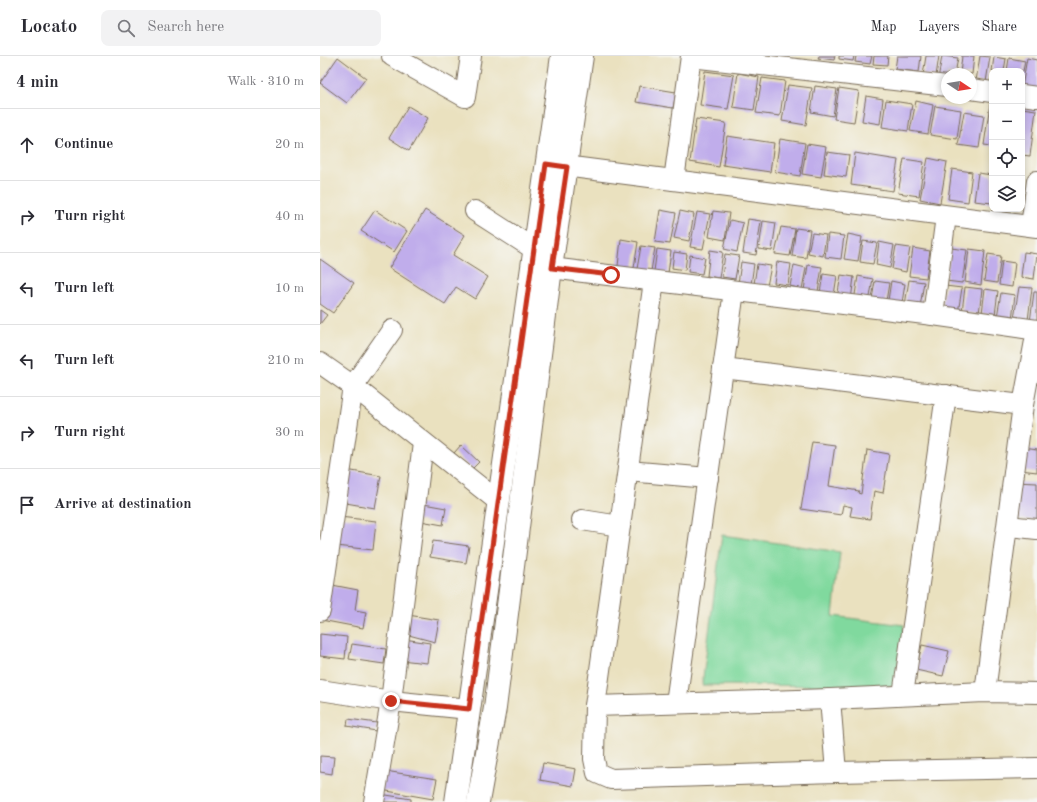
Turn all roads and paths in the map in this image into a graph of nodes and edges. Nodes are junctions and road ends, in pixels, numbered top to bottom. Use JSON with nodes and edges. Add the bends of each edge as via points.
{"nodes":[{"id":1,"x":392,"y":56,"type":"edge"},
{"id":2,"x":471,"y":56,"type":"edge"},
{"id":3,"x":562,"y":56,"type":"edge"},
{"id":4,"x":582,"y":56,"type":"edge"},
{"id":5,"x":691,"y":57,"type":"edge"},
{"id":6,"x":777,"y":62,"type":"edge"},
{"id":7,"x":941,"y":85,"type":"edge"},
{"id":8,"x":977,"y":90,"type":"edge"},
{"id":9,"x":989,"y":92,"type":"edge"},
{"id":10,"x":1025,"y":95,"type":"edge"},
{"id":11,"x":1037,"y":97,"type":"edge"},
{"id":12,"x":557,"y":165,"type":"junction"},
{"id":13,"x":674,"y":180,"type":"junction"},
{"id":14,"x":1037,"y":181,"type":"edge"},
{"id":15,"x":475,"y":211,"type":"dead end"},
{"id":16,"x":946,"y":216,"type":"junction"},
{"id":17,"x":1034,"y":227,"type":"edge"},
{"id":18,"x":534,"y":249,"type":"junction"},
{"id":19,"x":552,"y":268,"type":"junction"},
{"id":20,"x":654,"y":281,"type":"junction"},
{"id":21,"x":734,"y":291,"type":"junction"},
{"id":22,"x":933,"y":316,"type":"junction"},
{"id":23,"x":392,"y":330,"type":"dead end"},
{"id":24,"x":1037,"y":330,"type":"edge"},
{"id":25,"x":320,"y":363,"type":"edge"},
{"id":26,"x":723,"y":368,"type":"junction"},
{"id":27,"x":353,"y":386,"type":"junction"},
{"id":28,"x":946,"y":395,"type":"junction"},
{"id":29,"x":1023,"y":405,"type":"junction"},
{"id":30,"x":423,"y":443,"type":"junction"},
{"id":31,"x":628,"y":471,"type":"junction"},
{"id":32,"x":708,"y":478,"type":"junction"},
{"id":33,"x":499,"y":502,"type":"junction"},
{"id":34,"x":582,"y":520,"type":"dead end"},
{"id":35,"x":620,"y":526,"type":"junction"},
{"id":36,"x":1008,"y":526,"type":"junction"},
{"id":37,"x":1037,"y":529,"type":"edge"},
{"id":38,"x":320,"y":611,"type":"edge"},
{"id":39,"x":320,"y":690,"type":"edge"},
{"id":40,"x":985,"y":692,"type":"junction"},
{"id":41,"x":1037,"y":693,"type":"edge"},
{"id":42,"x":903,"y":695,"type":"junction"},
{"id":43,"x":830,"y":699,"type":"junction"},
{"id":44,"x":391,"y":701,"type":"junction"},
{"id":45,"x":676,"y":703,"type":"junction"},
{"id":46,"x":595,"y":706,"type":"junction"},
{"id":47,"x":469,"y":709,"type":"junction"},
{"id":48,"x":1037,"y":768,"type":"edge"},
{"id":49,"x":836,"y":772,"type":"junction"},
{"id":50,"x":374,"y":802,"type":"edge"},
{"id":51,"x":456,"y":802,"type":"edge"},
{"id":52,"x":478,"y":802,"type":"edge"}],
"edges":[{"from":1,"to":2,"type":"street","via":[[465,97]]},
{"from":3,"to":12,"type":"main road"},
{"from":4,"to":12,"type":"main road"},
{"from":5,"to":6,"type":"street"},
{"from":5,"to":13,"type":"street"},
{"from":6,"to":7,"type":"street"},
{"from":8,"to":9,"type":"street"},
{"from":10,"to":11,"type":"street"},
{"from":12,"to":13,"type":"street"},
{"from":12,"to":18,"type":"main road"},
{"from":12,"to":19,"type":"main road"},
{"from":13,"to":16,"type":"street"},
{"from":14,"to":17,"type":"street"},
{"from":15,"to":18,"type":"street"},
{"from":16,"to":17,"type":"street"},
{"from":16,"to":22,"type":"street"},
{"from":18,"to":33,"type":"main road"},
{"from":19,"to":20,"type":"street"},
{"from":19,"to":52,"type":"main road","via":[[495,708]]},
{"from":20,"to":21,"type":"street"},
{"from":20,"to":31,"type":"street"},
{"from":21,"to":22,"type":"street"},
{"from":21,"to":26,"type":"street"},
{"from":22,"to":24,"type":"street"},
{"from":23,"to":27,"type":"street"},
{"from":24,"to":29,"type":"street"},
{"from":25,"to":27,"type":"street"},
{"from":26,"to":28,"type":"street"},
{"from":26,"to":32,"type":"street"},
{"from":27,"to":30,"type":"street"},
{"from":27,"to":38,"type":"street"},
{"from":28,"to":29,"type":"street"},
{"from":28,"to":42,"type":"street"},
{"from":29,"to":36,"type":"street"},
{"from":30,"to":33,"type":"street"},
{"from":30,"to":44,"type":"street"},
{"from":31,"to":32,"type":"street"},
{"from":31,"to":35,"type":"street"},
{"from":32,"to":45,"type":"street"},
{"from":33,"to":47,"type":"main road"},
{"from":34,"to":35,"type":"street"},
{"from":35,"to":46,"type":"street"},
{"from":36,"to":37,"type":"street"},
{"from":36,"to":40,"type":"street"},
{"from":39,"to":44,"type":"street"},
{"from":40,"to":41,"type":"street"},
{"from":40,"to":42,"type":"street"},
{"from":42,"to":43,"type":"street"},
{"from":43,"to":45,"type":"street"},
{"from":43,"to":49,"type":"street"},
{"from":44,"to":47,"type":"street"},
{"from":44,"to":50,"type":"street"},
{"from":45,"to":46,"type":"street"},
{"from":46,"to":49,"type":"street","via":[[594,759],[597,773],[611,779]]},
{"from":47,"to":51,"type":"main road"},
{"from":48,"to":49,"type":"street"}]}
